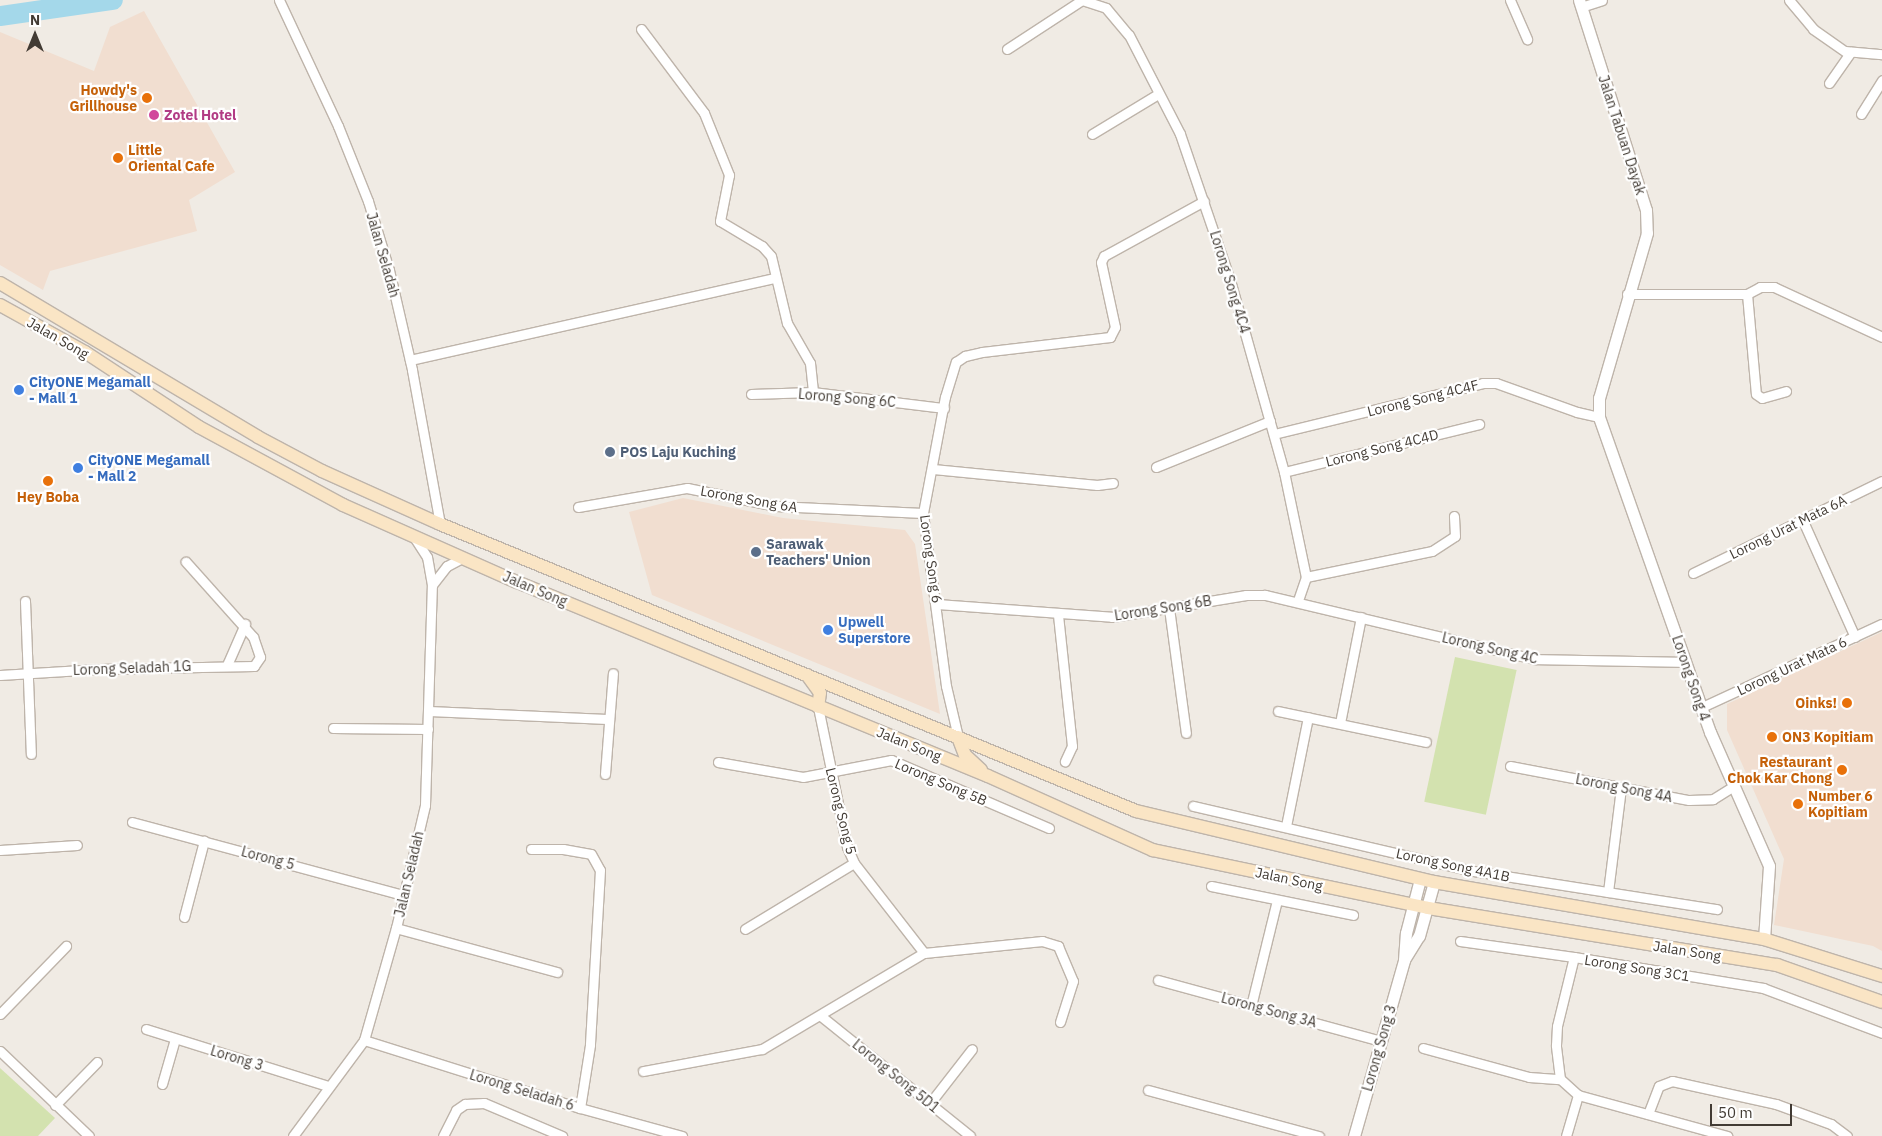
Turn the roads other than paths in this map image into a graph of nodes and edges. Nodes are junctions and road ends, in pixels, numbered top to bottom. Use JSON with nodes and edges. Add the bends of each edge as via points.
{"nodes":[{"id":1,"x":278,"y":0,"type":"edge"},
{"id":2,"x":1082,"y":0,"type":"edge"},
{"id":3,"x":1510,"y":0,"type":"edge"},
{"id":4,"x":1602,"y":0,"type":"edge"},
{"id":5,"x":1789,"y":0,"type":"edge"},
{"id":6,"x":1580,"y":3,"type":"edge"},
{"id":7,"x":641,"y":29,"type":"dead end"},
{"id":8,"x":1527,"y":39,"type":"dead end"},
{"id":9,"x":1007,"y":49,"type":"dead end"},
{"id":10,"x":1850,"y":52,"type":"junction"},
{"id":11,"x":1882,"y":54,"type":"edge"},
{"id":12,"x":1882,"y":80,"type":"edge"},
{"id":13,"x":1828,"y":83,"type":"dead end"},
{"id":14,"x":1158,"y":94,"type":"junction"},
{"id":15,"x":1861,"y":114,"type":"dead end"},
{"id":16,"x":1092,"y":134,"type":"dead end"},
{"id":17,"x":1204,"y":201,"type":"junction"},
{"id":18,"x":775,"y":278,"type":"junction"},
{"id":19,"x":0,"y":283,"type":"edge"},
{"id":20,"x":1627,"y":294,"type":"junction"},
{"id":21,"x":1747,"y":294,"type":"junction"},
{"id":22,"x":0,"y":305,"type":"edge"},
{"id":23,"x":1882,"y":337,"type":"edge"},
{"id":24,"x":410,"y":360,"type":"junction"},
{"id":25,"x":1786,"y":391,"type":"dead end"},
{"id":26,"x":813,"y":392,"type":"junction"},
{"id":27,"x":751,"y":394,"type":"dead end"},
{"id":28,"x":944,"y":408,"type":"junction"},
{"id":29,"x":1599,"y":417,"type":"junction"},
{"id":30,"x":1270,"y":421,"type":"junction"},
{"id":31,"x":1480,"y":424,"type":"dead end"},
{"id":32,"x":1274,"y":434,"type":"junction"},
{"id":33,"x":1156,"y":467,"type":"dead end"},
{"id":34,"x":933,"y":469,"type":"junction"},
{"id":35,"x":1284,"y":472,"type":"junction"},
{"id":36,"x":1882,"y":481,"type":"edge"},
{"id":37,"x":1113,"y":483,"type":"dead end"},
{"id":38,"x":578,"y":507,"type":"dead end"},
{"id":39,"x":922,"y":513,"type":"junction"},
{"id":40,"x":1454,"y":516,"type":"dead end"},
{"id":41,"x":1803,"y":521,"type":"junction"},
{"id":42,"x":440,"y":524,"type":"junction"},
{"id":43,"x":414,"y":536,"type":"junction"},
{"id":44,"x":462,"y":558,"type":"junction"},
{"id":45,"x":186,"y":562,"type":"dead end"},
{"id":46,"x":1693,"y":572,"type":"dead end"},
{"id":47,"x":1306,"y":577,"type":"junction"},
{"id":48,"x":432,"y":585,"type":"junction"},
{"id":49,"x":1298,"y":600,"type":"junction"},
{"id":50,"x":25,"y":601,"type":"dead end"},
{"id":51,"x":937,"y":604,"type":"junction"},
{"id":52,"x":1169,"y":608,"type":"junction"},
{"id":53,"x":1058,"y":615,"type":"junction"},
{"id":54,"x":1361,"y":617,"type":"junction"},
{"id":55,"x":245,"y":624,"type":"junction"},
{"id":56,"x":1882,"y":624,"type":"edge"},
{"id":57,"x":1855,"y":637,"type":"junction"},
{"id":58,"x":1686,"y":662,"type":"junction"},
{"id":59,"x":227,"y":665,"type":"junction"},
{"id":60,"x":613,"y":673,"type":"dead end"},
{"id":61,"x":29,"y":674,"type":"junction"},
{"id":62,"x":0,"y":675,"type":"edge"},
{"id":63,"x":807,"y":676,"type":"junction"},
{"id":64,"x":818,"y":707,"type":"junction"},
{"id":65,"x":1702,"y":707,"type":"junction"},
{"id":66,"x":429,"y":711,"type":"junction"},
{"id":67,"x":1278,"y":711,"type":"dead end"},
{"id":68,"x":607,"y":718,"type":"junction"},
{"id":69,"x":1308,"y":718,"type":"junction"},
{"id":70,"x":1340,"y":723,"type":"junction"},
{"id":71,"x":333,"y":728,"type":"dead end"},
{"id":72,"x":428,"y":729,"type":"junction"},
{"id":73,"x":1186,"y":733,"type":"dead end"},
{"id":74,"x":958,"y":737,"type":"junction"},
{"id":75,"x":1426,"y":742,"type":"dead end"},
{"id":76,"x":31,"y":754,"type":"dead end"},
{"id":77,"x":1065,"y":761,"type":"dead end"},
{"id":78,"x":718,"y":762,"type":"dead end"},
{"id":79,"x":1510,"y":766,"type":"dead end"},
{"id":80,"x":605,"y":774,"type":"dead end"},
{"id":81,"x":831,"y":774,"type":"junction"},
{"id":82,"x":988,"y":776,"type":"junction"},
{"id":83,"x":1734,"y":786,"type":"junction"},
{"id":84,"x":1621,"y":788,"type":"junction"},
{"id":85,"x":1193,"y":806,"type":"dead end"},
{"id":86,"x":132,"y":822,"type":"dead end"},
{"id":87,"x":1286,"y":826,"type":"junction"},
{"id":88,"x":1048,"y":828,"type":"dead end"},
{"id":89,"x":204,"y":841,"type":"junction"},
{"id":90,"x":77,"y":845,"type":"dead end"},
{"id":91,"x":531,"y":849,"type":"dead end"},
{"id":92,"x":0,"y":850,"type":"edge"},
{"id":93,"x":854,"y":863,"type":"junction"},
{"id":94,"x":1420,"y":879,"type":"junction"},
{"id":95,"x":1434,"y":882,"type":"junction"},
{"id":96,"x":1210,"y":886,"type":"dead end"},
{"id":97,"x":1608,"y":892,"type":"junction"},
{"id":98,"x":403,"y":895,"type":"junction"},
{"id":99,"x":1277,"y":900,"type":"junction"},
{"id":100,"x":1413,"y":905,"type":"junction"},
{"id":101,"x":1428,"y":908,"type":"junction"},
{"id":102,"x":1717,"y":909,"type":"dead end"},
{"id":103,"x":1353,"y":915,"type":"dead end"},
{"id":104,"x":184,"y":917,"type":"dead end"},
{"id":105,"x":396,"y":928,"type":"junction"},
{"id":106,"x":745,"y":929,"type":"dead end"},
{"id":107,"x":1764,"y":939,"type":"junction"},
{"id":108,"x":1460,"y":941,"type":"dead end"},
{"id":109,"x":66,"y":946,"type":"dead end"},
{"id":110,"x":924,"y":953,"type":"junction"},
{"id":111,"x":1574,"y":957,"type":"junction"},
{"id":112,"x":1404,"y":960,"type":"junction"},
{"id":113,"x":557,"y":972,"type":"dead end"},
{"id":114,"x":1882,"y":976,"type":"edge"},
{"id":115,"x":1158,"y":980,"type":"dead end"},
{"id":116,"x":1882,"y":1002,"type":"edge"},
{"id":117,"x":1251,"y":1006,"type":"junction"},
{"id":118,"x":0,"y":1014,"type":"edge"},
{"id":119,"x":821,"y":1016,"type":"junction"},
{"id":120,"x":1060,"y":1022,"type":"dead end"},
{"id":121,"x":146,"y":1029,"type":"dead end"},
{"id":122,"x":1882,"y":1033,"type":"edge"},
{"id":123,"x":175,"y":1038,"type":"junction"},
{"id":124,"x":364,"y":1040,"type":"junction"},
{"id":125,"x":1381,"y":1040,"type":"junction"},
{"id":126,"x":1423,"y":1048,"type":"dead end"},
{"id":127,"x":972,"y":1049,"type":"dead end"},
{"id":128,"x":0,"y":1051,"type":"edge"},
{"id":129,"x":97,"y":1062,"type":"dead end"},
{"id":130,"x":644,"y":1071,"type":"dead end"},
{"id":131,"x":1560,"y":1078,"type":"junction"},
{"id":132,"x":162,"y":1084,"type":"dead end"},
{"id":133,"x":328,"y":1086,"type":"junction"},
{"id":134,"x":1148,"y":1090,"type":"dead end"},
{"id":135,"x":1578,"y":1095,"type":"junction"},
{"id":136,"x":930,"y":1103,"type":"junction"},
{"id":137,"x":55,"y":1105,"type":"junction"},
{"id":138,"x":580,"y":1108,"type":"junction"},
{"id":139,"x":1648,"y":1114,"type":"junction"},
{"id":140,"x":295,"y":1135,"type":"edge"},
{"id":141,"x":89,"y":1136,"type":"edge"},
{"id":142,"x":443,"y":1136,"type":"edge"},
{"id":143,"x":562,"y":1136,"type":"edge"},
{"id":144,"x":682,"y":1136,"type":"edge"},
{"id":145,"x":970,"y":1136,"type":"edge"},
{"id":146,"x":1319,"y":1136,"type":"edge"},
{"id":147,"x":1354,"y":1136,"type":"edge"},
{"id":148,"x":1566,"y":1136,"type":"edge"},
{"id":149,"x":1727,"y":1136,"type":"edge"},
{"id":150,"x":1847,"y":1136,"type":"edge"}],
"edges":[{"from":1,"to":24,"type":"street","name":"Jalan Seladah","via":[[338,126],[368,201]]},
{"from":2,"to":9,"type":"street"},
{"from":2,"to":14,"type":"street","name":"Lorong Song 4C4","via":[[1106,8],[1118,18]]},
{"from":3,"to":8,"type":"street"},
{"from":4,"to":6,"type":"street"},
{"from":5,"to":10,"type":"street","via":[[1813,29]]},
{"from":6,"to":20,"type":"street","name":"Jalan Tabuan Dayak","via":[[1646,210],[1647,233]]},
{"from":7,"to":18,"type":"street","via":[[704,113],[729,175],[720,221],[762,246],[771,256]]},
{"from":10,"to":11,"type":"street"},
{"from":10,"to":13,"type":"street"},
{"from":12,"to":15,"type":"street"},
{"from":14,"to":16,"type":"street"},
{"from":14,"to":17,"type":"street","name":"Lorong Song 4C4","via":[[1180,134]]},
{"from":17,"to":28,"type":"street","name":"Lorong Song 6","via":[[1104,256],[1101,262],[1115,327],[1110,337],[998,349],[965,356],[956,362]]},
{"from":17,"to":30,"type":"street","name":"Lorong Song 4C4","via":[[1233,288]]},
{"from":18,"to":24,"type":"street"},
{"from":18,"to":26,"type":"street","via":[[787,323],[810,363]]},
{"from":19,"to":42,"type":"main road","name":"Jalan Song","via":[[258,438]]},
{"from":20,"to":21,"type":"street"},
{"from":20,"to":29,"type":"street","name":"Jalan Tabuan Dayak","via":[[1599,398]]},
{"from":21,"to":23,"type":"street","via":[[1760,287],[1774,287]]},
{"from":21,"to":25,"type":"street","via":[[1756,394],[1762,398]]},
{"from":22,"to":43,"type":"main road","name":"Jalan Song","via":[[85,352],[199,426],[272,467],[343,505]]},
{"from":24,"to":42,"type":"street","name":"Jalan Seladah"},
{"from":26,"to":27,"type":"street","name":"Lorong Song 6C"},
{"from":26,"to":28,"type":"street","name":"Lorong Song 6C"},
{"from":28,"to":34,"type":"street","name":"Lorong Song 6"},
{"from":29,"to":32,"type":"street","name":"Lorong Song 4C4F","via":[[1496,383],[1483,383]]},
{"from":29,"to":58,"type":"street","name":"Lorong Song 4"},
{"from":30,"to":32,"type":"street","name":"Lorong Song 4C4"},
{"from":30,"to":33,"type":"street"},
{"from":31,"to":35,"type":"street","name":"Lorong Song 4C4D"},
{"from":32,"to":35,"type":"street","name":"Lorong Song 4C4"},
{"from":34,"to":37,"type":"street","via":[[1097,485]]},
{"from":34,"to":39,"type":"street","name":"Lorong Song 6"},
{"from":35,"to":47,"type":"street","name":"Lorong Song 4C4"},
{"from":36,"to":41,"type":"street","name":"Lorong Urat Mata 6A"},
{"from":38,"to":39,"type":"street","name":"Lorong Song 6A","via":[[687,488],[776,506]]},
{"from":39,"to":51,"type":"street","name":"Lorong Song 6"},
{"from":40,"to":47,"type":"street","via":[[1455,536],[1432,551]]},
{"from":41,"to":46,"type":"street","name":"Lorong Urat Mata 6A"},
{"from":41,"to":57,"type":"street"},
{"from":42,"to":63,"type":"main road","name":"Jalan Song"},
{"from":43,"to":44,"type":"main road","name":"Jalan Song"},
{"from":43,"to":48,"type":"street","name":"Jalan Seladah","via":[[427,557]]},
{"from":44,"to":48,"type":"street","via":[[446,566]]},
{"from":44,"to":64,"type":"main road","name":"Jalan Song"},
{"from":45,"to":55,"type":"street"},
{"from":47,"to":49,"type":"street"},
{"from":48,"to":66,"type":"street","name":"Jalan Seladah"},
{"from":49,"to":52,"type":"street","name":"Lorong Song 6B","via":[[1246,595]]},
{"from":49,"to":54,"type":"street","name":"Lorong Song 4C"},
{"from":50,"to":61,"type":"street"},
{"from":51,"to":53,"type":"street","name":"Lorong Song 6B"},
{"from":51,"to":74,"type":"street","name":"Lorong Song 6","via":[[946,686]]},
{"from":52,"to":53,"type":"street","name":"Lorong Song 6B","via":[[1112,617]]},
{"from":52,"to":73,"type":"street"},
{"from":53,"to":77,"type":"street","via":[[1072,746]]},
{"from":54,"to":58,"type":"street","name":"Lorong Song 4C","via":[[1534,659]]},
{"from":54,"to":70,"type":"street"},
{"from":55,"to":59,"type":"street"},
{"from":55,"to":59,"type":"street","name":"Lorong Seladah 1G","via":[[260,657],[254,666]]},
{"from":56,"to":57,"type":"street","name":"Lorong Urat Mata 6"},
{"from":57,"to":65,"type":"street","name":"Lorong Urat Mata 6"},
{"from":58,"to":65,"type":"street","name":"Lorong Song 4"},
{"from":59,"to":61,"type":"street","name":"Lorong Seladah 1G"},
{"from":60,"to":68,"type":"street"},
{"from":61,"to":62,"type":"street","name":"Lorong Seladah 1G"},
{"from":61,"to":76,"type":"street"},
{"from":63,"to":64,"type":"main road","via":[[820,693]]},
{"from":63,"to":74,"type":"main road","name":"Jalan Song"},
{"from":64,"to":81,"type":"street","name":"Lorong Song 5"},
{"from":64,"to":82,"type":"main road","name":"Jalan Song"},
{"from":65,"to":83,"type":"street","name":"Lorong Song 4"},
{"from":66,"to":68,"type":"street"},
{"from":66,"to":72,"type":"street","name":"Jalan Seladah"},
{"from":67,"to":69,"type":"street"},
{"from":68,"to":80,"type":"street"},
{"from":69,"to":70,"type":"street"},
{"from":69,"to":87,"type":"street"},
{"from":70,"to":75,"type":"street"},
{"from":71,"to":72,"type":"street"},
{"from":72,"to":98,"type":"street","name":"Jalan Seladah","via":[[425,805]]},
{"from":74,"to":82,"type":"main road","via":[[965,755]]},
{"from":74,"to":94,"type":"main road","name":"Jalan Song","via":[[1136,810]]},
{"from":78,"to":81,"type":"street","name":"Lorong Song 5B","via":[[804,777]]},
{"from":79,"to":84,"type":"street","name":"Lorong Song 4A"},
{"from":81,"to":88,"type":"street","name":"Lorong Song 5B","via":[[892,760]]},
{"from":81,"to":93,"type":"street","name":"Lorong Song 5"},
{"from":82,"to":100,"type":"main road","name":"Jalan Song","via":[[1153,850]]},
{"from":83,"to":84,"type":"street","name":"Lorong Song 4A","via":[[1704,801]]},
{"from":83,"to":107,"type":"street","name":"Lorong Song 4","via":[[1770,872]]},
{"from":84,"to":97,"type":"street"},
{"from":85,"to":87,"type":"street","name":"Lorong Song 4A1B"},
{"from":86,"to":89,"type":"street","name":"Lorong 5"},
{"from":87,"to":97,"type":"street","name":"Lorong Song 4A1B","via":[[1467,870]]},
{"from":89,"to":98,"type":"street","name":"Lorong 5"},
{"from":89,"to":104,"type":"street"},
{"from":90,"to":92,"type":"street"},
{"from":91,"to":138,"type":"street","via":[[563,848],[591,854],[600,870],[590,1045]]},
{"from":93,"to":106,"type":"street"},
{"from":93,"to":110,"type":"street","name":"Lorong Song 5"},
{"from":94,"to":95,"type":"main road","name":"Jalan Song"},
{"from":94,"to":100,"type":"street","name":"Lorong Song 3"},
{"from":95,"to":101,"type":"street","name":"Lorong Song 3"},
{"from":95,"to":107,"type":"main road","name":"Jalan Song"},
{"from":96,"to":99,"type":"street"},
{"from":97,"to":102,"type":"street","name":"Lorong Song 4A1B"},
{"from":98,"to":105,"type":"street","name":"Jalan Seladah"},
{"from":99,"to":103,"type":"street"},
{"from":99,"to":117,"type":"street"},
{"from":100,"to":101,"type":"main road","name":"Jalan Song"},
{"from":100,"to":112,"type":"street","name":"Lorong Song 3"},
{"from":101,"to":112,"type":"street","name":"Lorong Song 3","via":[[1419,936]]},
{"from":101,"to":116,"type":"main road","name":"Jalan Song","via":[[1777,965]]},
{"from":105,"to":113,"type":"street"},
{"from":105,"to":124,"type":"street","name":"Jalan Seladah"},
{"from":107,"to":114,"type":"main road","name":"Jalan Song"},
{"from":108,"to":111,"type":"street"},
{"from":109,"to":118,"type":"street"},
{"from":110,"to":119,"type":"street"},
{"from":110,"to":120,"type":"street","via":[[1042,941],[1058,946],[1073,981]]},
{"from":111,"to":122,"type":"street","name":"Lorong Song 3C1","via":[[1764,988]]},
{"from":111,"to":131,"type":"street","name":"Lorong Song 3C1","via":[[1557,1026],[1556,1062]]},
{"from":112,"to":125,"type":"street","name":"Lorong Song 3"},
{"from":115,"to":117,"type":"street","name":"Lorong Song 3A"},
{"from":117,"to":125,"type":"street","name":"Lorong Song 3A"},
{"from":119,"to":130,"type":"street","via":[[762,1049]]},
{"from":119,"to":136,"type":"street","name":"Lorong Song 5D1"},
{"from":121,"to":123,"type":"street","name":"Lorong 3"},
{"from":123,"to":132,"type":"street"},
{"from":123,"to":133,"type":"street","name":"Lorong 3"},
{"from":124,"to":133,"type":"street","name":"Jalan Seladah"},
{"from":124,"to":138,"type":"street","name":"Lorong Seladah 6"},
{"from":125,"to":147,"type":"street","name":"Lorong Song 3"},
{"from":126,"to":131,"type":"street","via":[[1529,1077]]},
{"from":127,"to":136,"type":"street"},
{"from":128,"to":137,"type":"street"},
{"from":129,"to":137,"type":"street"},
{"from":131,"to":135,"type":"street"},
{"from":133,"to":140,"type":"street","name":"Jalan Seladah"},
{"from":134,"to":146,"type":"street"},
{"from":135,"to":139,"type":"street"},
{"from":135,"to":148,"type":"street"},
{"from":136,"to":145,"type":"street","name":"Lorong Song 5D1"},
{"from":137,"to":141,"type":"street"},
{"from":138,"to":144,"type":"street","name":"Lorong Seladah 6"},
{"from":139,"to":149,"type":"street"},
{"from":139,"to":150,"type":"street","via":[[1659,1086],[1672,1080],[1776,1104],[1831,1124]]},
{"from":142,"to":143,"type":"street","via":[[456,1110],[464,1104],[484,1103]]}]}
